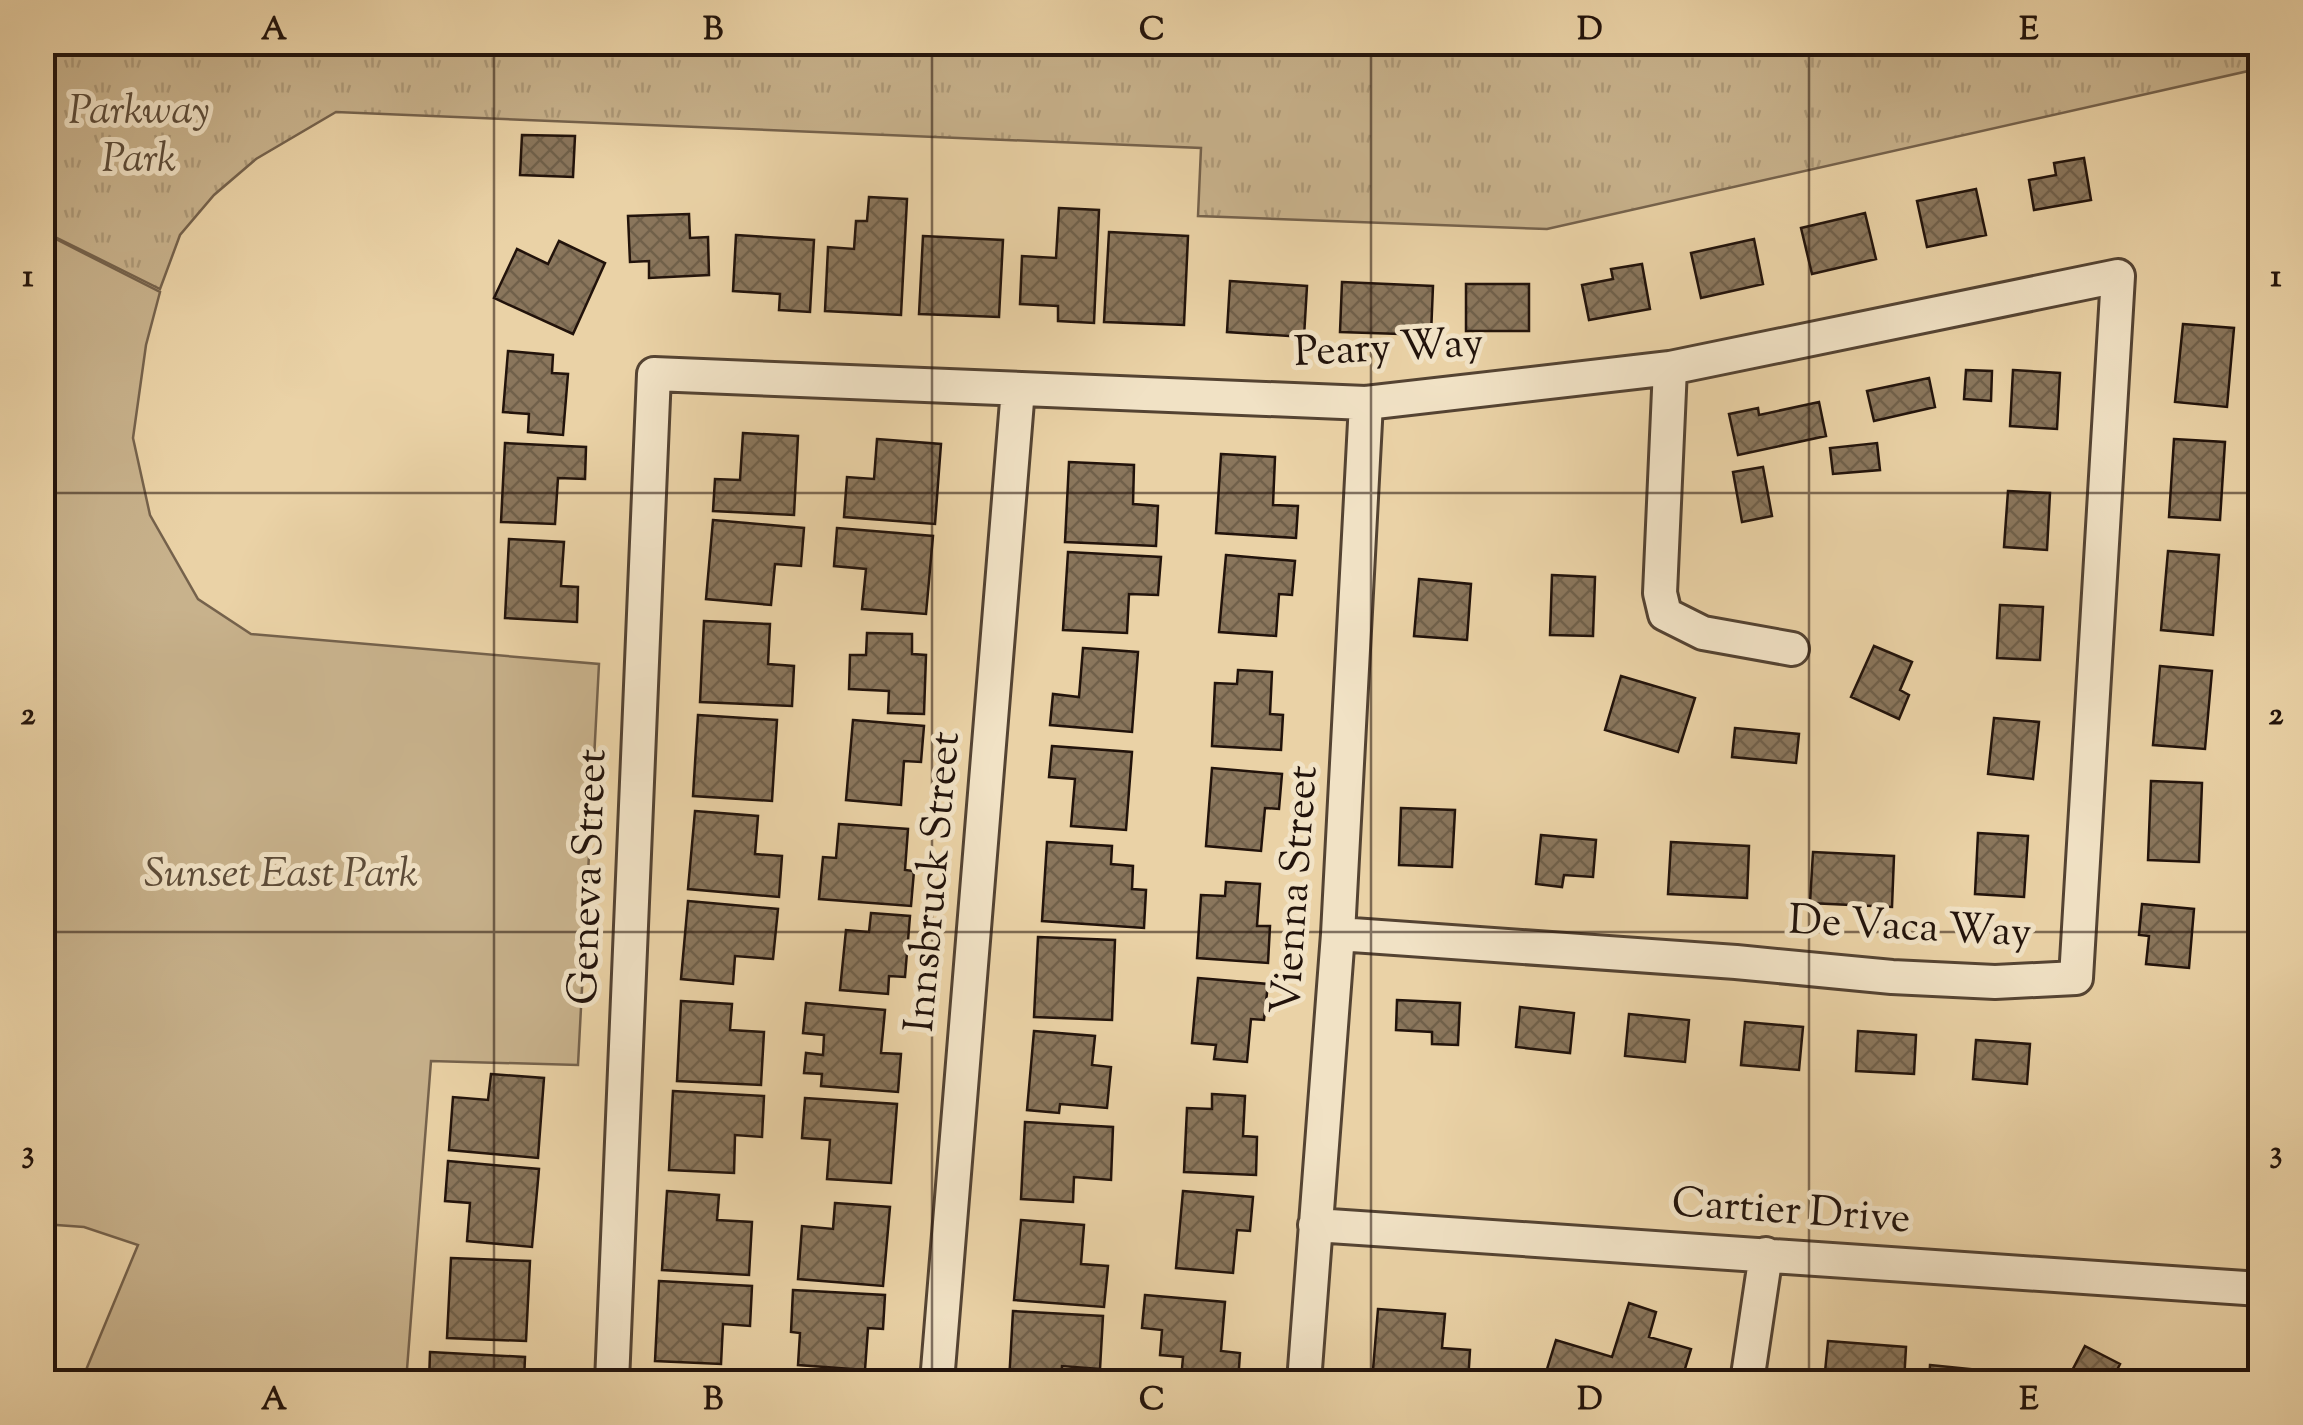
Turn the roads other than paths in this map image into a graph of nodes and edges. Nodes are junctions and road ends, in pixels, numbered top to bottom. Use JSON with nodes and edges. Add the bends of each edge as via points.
{"nodes":[{"id":1,"x":2118,"y":276,"type":"joint"},
{"id":2,"x":1670,"y":368,"type":"junction"},
{"id":3,"x":654,"y":374,"type":"joint"},
{"id":4,"x":1018,"y":389,"type":"junction"},
{"id":5,"x":1366,"y":402,"type":"junction"},
{"id":6,"x":1792,"y":648,"type":"dead end"},
{"id":7,"x":1338,"y":934,"type":"junction"},
{"id":8,"x":1315,"y":1225,"type":"junction"},
{"id":9,"x":1766,"y":1254,"type":"junction"},
{"id":10,"x":2260,"y":1288,"type":"edge"},
{"id":11,"x":612,"y":1382,"type":"edge"},
{"id":12,"x":937,"y":1382,"type":"edge"},
{"id":13,"x":1304,"y":1382,"type":"edge"},
{"id":14,"x":1748,"y":1382,"type":"edge"}],
"edges":[{"from":1,"to":2,"type":"street","name":"Peary Way"},
{"from":1,"to":7,"type":"street","name":"De Vaca Way","via":[[2076,978],[1892,977]]},
{"from":2,"to":5,"type":"street","name":"Peary Way"},
{"from":2,"to":6,"type":"street","via":[[1660,593],[1665,614],[1703,634]]},
{"from":3,"to":4,"type":"street","name":"Peary Way"},
{"from":3,"to":11,"type":"street","name":"Geneva Street"},
{"from":4,"to":5,"type":"street","name":"Peary Way"},
{"from":4,"to":12,"type":"street","name":"Innsbruck Street"},
{"from":5,"to":7,"type":"street","name":"Vienna Street"},
{"from":7,"to":8,"type":"street","name":"Vienna Street"},
{"from":8,"to":9,"type":"street","name":"Cartier Drive"},
{"from":8,"to":13,"type":"street","name":"Vienna Street"},
{"from":9,"to":10,"type":"street","name":"Cartier Drive"},
{"from":9,"to":14,"type":"street"}]}
